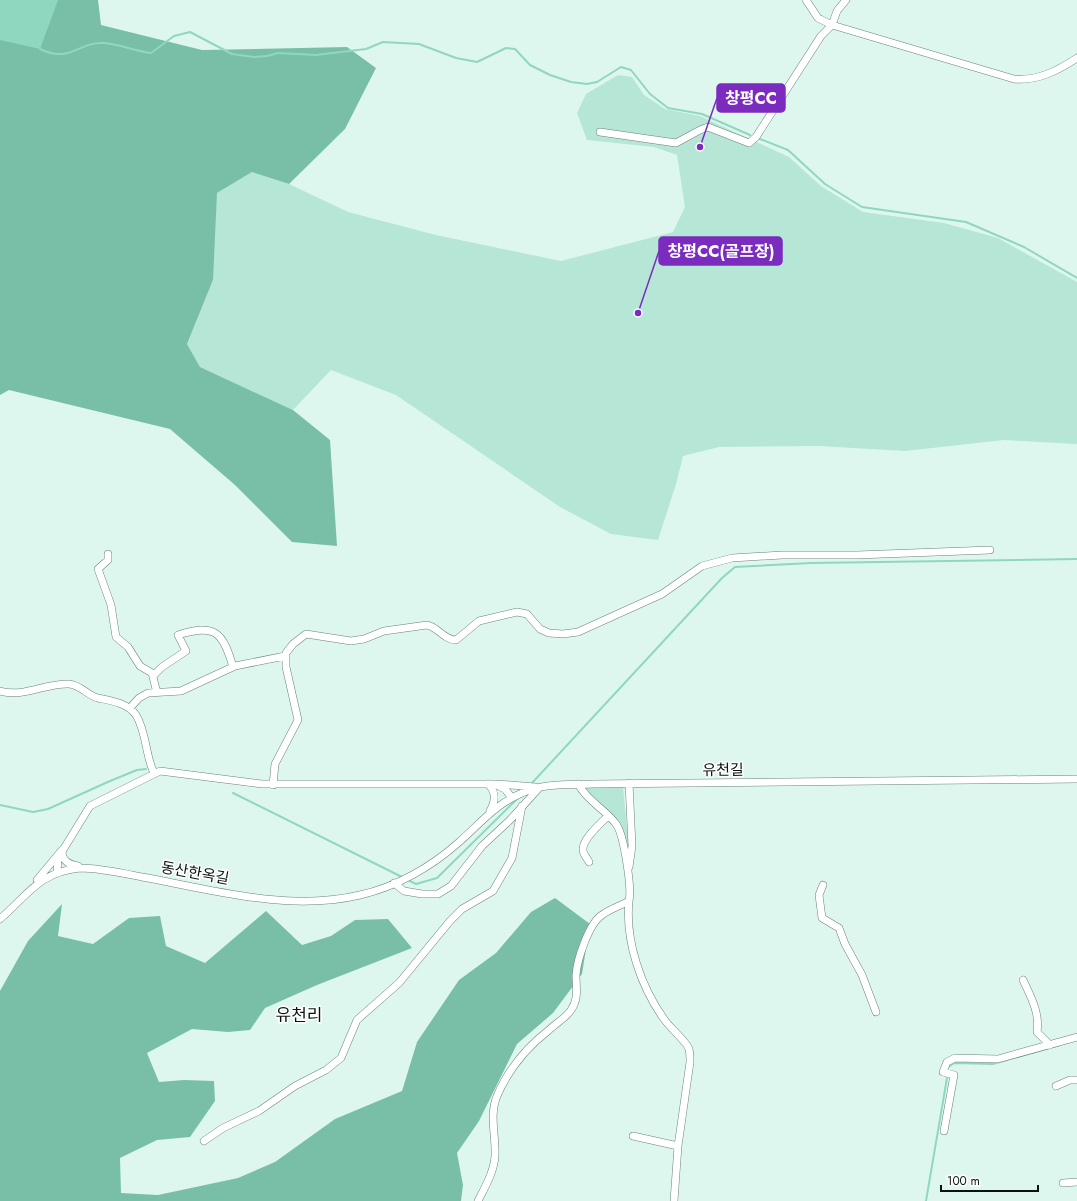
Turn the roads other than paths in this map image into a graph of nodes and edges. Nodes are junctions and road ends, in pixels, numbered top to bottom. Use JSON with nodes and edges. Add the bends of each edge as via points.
{"nodes":[{"id":1,"x":806,"y":0,"type":"edge"},
{"id":2,"x":846,"y":0,"type":"edge"},
{"id":3,"x":832,"y":25,"type":"junction"},
{"id":4,"x":1077,"y":58,"type":"edge"},
{"id":5,"x":600,"y":132,"type":"dead end"},
{"id":6,"x":990,"y":550,"type":"dead end"},
{"id":7,"x":108,"y":554,"type":"dead end"},
{"id":8,"x":285,"y":656,"type":"junction"},
{"id":9,"x":233,"y":667,"type":"junction"},
{"id":10,"x":154,"y":675,"type":"junction"},
{"id":11,"x":0,"y":691,"type":"edge"},
{"id":12,"x":157,"y":693,"type":"junction"},
{"id":13,"x":130,"y":708,"type":"junction"},
{"id":14,"x":154,"y":773,"type":"junction"},
{"id":15,"x":1077,"y":779,"type":"edge"},
{"id":16,"x":629,"y":783,"type":"junction"},
{"id":17,"x":491,"y":784,"type":"junction"},
{"id":18,"x":578,"y":784,"type":"junction"},
{"id":19,"x":273,"y":785,"type":"junction"},
{"id":20,"x":540,"y":788,"type":"junction"},
{"id":21,"x":512,"y":798,"type":"junction"},
{"id":22,"x":522,"y":806,"type":"junction"},
{"id":23,"x":489,"y":813,"type":"junction"},
{"id":24,"x":608,"y":816,"type":"junction"},
{"id":25,"x":62,"y":850,"type":"junction"},
{"id":26,"x":589,"y":862,"type":"dead end"},
{"id":27,"x":88,"y":868,"type":"junction"},
{"id":28,"x":57,"y":872,"type":"junction"},
{"id":29,"x":627,"y":873,"type":"junction"},
{"id":30,"x":397,"y":882,"type":"junction"},
{"id":31,"x":823,"y":885,"type":"dead end"},
{"id":32,"x":34,"y":886,"type":"junction"},
{"id":33,"x":629,"y":901,"type":"junction"},
{"id":34,"x":0,"y":919,"type":"edge"},
{"id":35,"x":1023,"y":980,"type":"dead end"},
{"id":36,"x":876,"y":1012,"type":"dead end"},
{"id":37,"x":1077,"y":1037,"type":"edge"},
{"id":38,"x":1050,"y":1045,"type":"junction"},
{"id":39,"x":1077,"y":1080,"type":"edge"},
{"id":40,"x":1056,"y":1086,"type":"dead end"},
{"id":41,"x":944,"y":1131,"type":"dead end"},
{"id":42,"x":633,"y":1136,"type":"dead end"},
{"id":43,"x":204,"y":1141,"type":"dead end"},
{"id":44,"x":678,"y":1146,"type":"junction"},
{"id":45,"x":1077,"y":1182,"type":"edge"},
{"id":46,"x":1062,"y":1183,"type":"dead end"},
{"id":47,"x":478,"y":1201,"type":"edge"},
{"id":48,"x":674,"y":1201,"type":"edge"}],
"edges":[{"from":1,"to":3,"type":"street","via":[[818,18]]},
{"from":2,"to":3,"type":"street","via":[[837,11]]},
{"from":3,"to":4,"type":"street","via":[[1014,79],[1050,74]]},
{"from":3,"to":5,"type":"street","via":[[821,36],[756,137],[749,143],[708,127],[676,143]]},
{"from":6,"to":8,"type":"street","via":[[732,558],[702,566],[657,596],[571,634],[544,631],[527,614],[517,612],[479,621],[456,640],[448,639],[427,625],[384,631],[352,641],[306,634],[288,649]]},
{"from":7,"to":10,"type":"street","via":[[108,560],[98,569],[111,605],[116,637],[128,647],[140,666]]},
{"from":8,"to":9,"type":"street"},
{"from":8,"to":19,"type":"street","via":[[298,720],[275,764]]},
{"from":9,"to":10,"type":"street","via":[[227,646],[221,637],[208,630],[199,630],[178,635],[186,651]]},
{"from":9,"to":12,"type":"street","via":[[184,690]]},
{"from":10,"to":12,"type":"street"},
{"from":11,"to":13,"type":"street","via":[[19,693],[56,684],[72,684],[95,698]]},
{"from":12,"to":13,"type":"street","via":[[142,696]]},
{"from":13,"to":14,"type":"street","via":[[141,727],[147,757]]},
{"from":14,"to":19,"type":"street","via":[[160,770],[170,771]]},
{"from":14,"to":25,"type":"street","via":[[90,806]]},
{"from":15,"to":16,"type":"street","name":"유천길"},
{"from":16,"to":18,"type":"street","name":"유천길"},
{"from":16,"to":29,"type":"street","via":[[632,846]]},
{"from":17,"to":19,"type":"street"},
{"from":17,"to":20,"type":"street"},
{"from":17,"to":21,"type":"street","via":[[505,789]]},
{"from":17,"to":23,"type":"street","via":[[495,796]]},
{"from":18,"to":20,"type":"street","name":"유천길"},
{"from":18,"to":24,"type":"street","via":[[585,796]]},
{"from":20,"to":21,"type":"street","name":"유천길"},
{"from":20,"to":22,"type":"street"},
{"from":21,"to":23,"type":"street","name":"유천길"},
{"from":22,"to":30,"type":"street","via":[[482,846],[451,886],[438,894],[404,891]]},
{"from":22,"to":43,"type":"street","via":[[512,858],[493,891],[458,913],[399,983],[357,1020],[341,1058],[259,1111],[223,1128]]},
{"from":23,"to":30,"type":"street","name":"유천길","via":[[444,855]]},
{"from":24,"to":26,"type":"street","via":[[583,847]]},
{"from":24,"to":29,"type":"street","via":[[620,832]]},
{"from":25,"to":27,"type":"street","via":[[66,862]]},
{"from":25,"to":28,"type":"street","via":[[58,858]]},
{"from":25,"to":32,"type":"street"},
{"from":27,"to":28,"type":"street","name":"동산한옥길"},
{"from":27,"to":30,"type":"street","name":"동산한옥길","via":[[248,896],[304,902],[341,899]]},
{"from":28,"to":32,"type":"street","name":"동산한옥길"},
{"from":29,"to":33,"type":"street"},
{"from":31,"to":36,"type":"street","via":[[819,895],[822,918],[839,928],[862,975]]},
{"from":32,"to":34,"type":"street","name":"동산한옥길"},
{"from":33,"to":44,"type":"street","via":[[631,938],[636,962],[646,987],[664,1020],[689,1048],[690,1062]]},
{"from":33,"to":47,"type":"street","via":[[601,915],[597,920],[580,956],[576,973],[575,1004],[566,1016],[522,1055],[499,1091],[494,1103],[493,1116],[495,1157]]},
{"from":35,"to":38,"type":"street","via":[[1035,1007],[1039,1024],[1037,1032]]},
{"from":37,"to":38,"type":"street"},
{"from":38,"to":41,"type":"street","via":[[998,1059],[956,1058],[947,1062],[943,1072],[954,1074]]},
{"from":39,"to":40,"type":"street"},
{"from":42,"to":44,"type":"street"},
{"from":44,"to":48,"type":"street"},
{"from":45,"to":46,"type":"street"}]}
